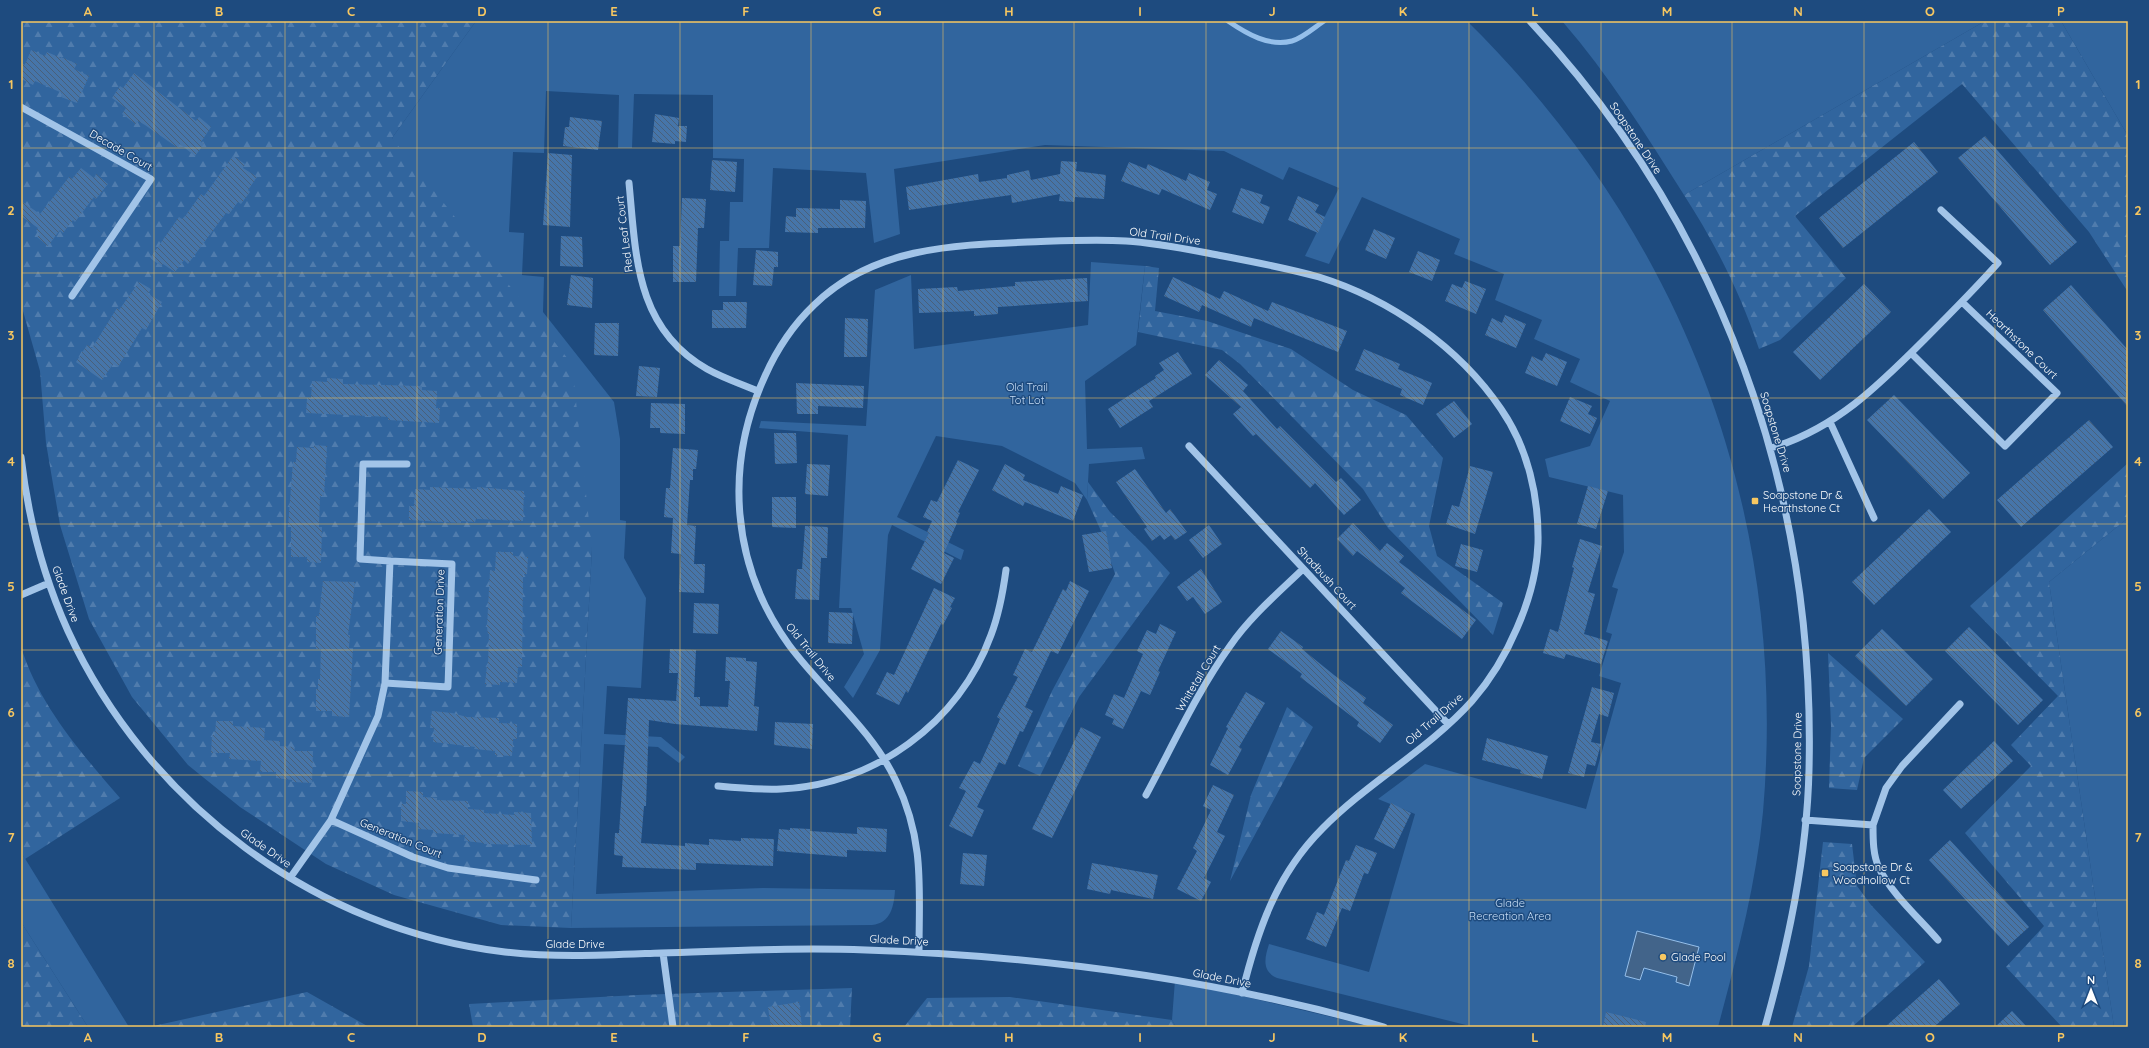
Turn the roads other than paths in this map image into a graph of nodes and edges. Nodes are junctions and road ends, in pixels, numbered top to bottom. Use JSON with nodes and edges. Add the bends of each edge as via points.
{"nodes":[{"id":1,"x":1530,"y":21,"type":"edge"},
{"id":2,"x":21,"y":107,"type":"edge"},
{"id":3,"x":629,"y":183,"type":"dead end"},
{"id":4,"x":1941,"y":210,"type":"dead end"},
{"id":5,"x":72,"y":296,"type":"dead end"},
{"id":6,"x":1962,"y":302,"type":"junction"},
{"id":7,"x":1911,"y":353,"type":"junction"},
{"id":8,"x":758,"y":391,"type":"junction"},
{"id":9,"x":1830,"y":422,"type":"junction"},
{"id":10,"x":1189,"y":446,"type":"dead end"},
{"id":11,"x":1771,"y":448,"type":"junction"},
{"id":12,"x":21,"y":458,"type":"edge"},
{"id":13,"x":407,"y":464,"type":"dead end"},
{"id":14,"x":1874,"y":518,"type":"dead end"},
{"id":15,"x":390,"y":561,"type":"junction"},
{"id":16,"x":1303,"y":569,"type":"junction"},
{"id":17,"x":1006,"y":570,"type":"dead end"},
{"id":18,"x":49,"y":583,"type":"junction"},
{"id":19,"x":21,"y":595,"type":"edge"},
{"id":20,"x":385,"y":683,"type":"junction"},
{"id":21,"x":1960,"y":704,"type":"dead end"},
{"id":22,"x":1448,"y":724,"type":"junction"},
{"id":23,"x":885,"y":760,"type":"junction"},
{"id":24,"x":718,"y":786,"type":"dead end"},
{"id":25,"x":1146,"y":795,"type":"dead end"},
{"id":26,"x":331,"y":820,"type":"junction"},
{"id":27,"x":1805,"y":820,"type":"junction"},
{"id":28,"x":1873,"y":825,"type":"junction"},
{"id":29,"x":290,"y":878,"type":"junction"},
{"id":30,"x":536,"y":880,"type":"dead end"},
{"id":31,"x":1938,"y":940,"type":"dead end"},
{"id":32,"x":920,"y":952,"type":"junction"},
{"id":33,"x":663,"y":953,"type":"junction"},
{"id":34,"x":1242,"y":993,"type":"junction"},
{"id":35,"x":673,"y":1027,"type":"edge"},
{"id":36,"x":1384,"y":1027,"type":"edge"},
{"id":37,"x":1765,"y":1027,"type":"edge"}],
"edges":[{"from":1,"to":11,"type":"street","name":"Soapstone Drive","via":[[1578,76],[1618,128],[1655,184],[1714,295],[1739,354]]},
{"from":2,"to":5,"type":"street","name":"Decade Court","via":[[151,179]]},
{"from":3,"to":8,"type":"street","name":"Red Leaf Court","via":[[636,261],[644,294],[654,315],[669,337],[701,365]]},
{"from":4,"to":6,"type":"street","via":[[1998,263]]},
{"from":6,"to":7,"type":"street"},
{"from":6,"to":7,"type":"street","name":"Hearthstone Court","via":[[2057,393],[2005,446]]},
{"from":7,"to":9,"type":"street","via":[[1858,403]]},
{"from":8,"to":22,"type":"street","name":"Old Trail Drive","via":[[787,334],[832,289],[871,266],[910,253],[945,247],[1082,240],[1166,245],[1283,268],[1322,278],[1356,291],[1423,329],[1480,381],[1502,409],[1515,432],[1526,458],[1533,487],[1538,518],[1538,551],[1533,584],[1524,613],[1509,647],[1492,675],[1471,702]]},
{"from":8,"to":23,"type":"street","name":"Old Trail Drive","via":[[747,423],[740,460],[740,528],[747,562],[774,624]]},
{"from":9,"to":11,"type":"street","via":[[1795,441]]},
{"from":9,"to":14,"type":"street"},
{"from":10,"to":16,"type":"street","name":"Shadbush Court"},
{"from":11,"to":27,"type":"street","name":"Soapstone Drive","via":[[1794,549],[1806,646],[1809,772]]},
{"from":12,"to":18,"type":"street","name":"Glade Drive","via":[[26,498]]},
{"from":13,"to":15,"type":"street","via":[[363,464],[360,559]]},
{"from":15,"to":20,"type":"street"},
{"from":15,"to":20,"type":"street","name":"Generation Drive","via":[[452,564],[448,687]]},
{"from":16,"to":22,"type":"street","name":"Shadbush Court"},
{"from":16,"to":25,"type":"street","name":"Whitetail Court","via":[[1255,616],[1230,645],[1207,679]]},
{"from":17,"to":23,"type":"street","via":[[1001,602],[991,636],[976,668],[938,719],[911,743]]},
{"from":18,"to":19,"type":"street"},
{"from":18,"to":29,"type":"street","name":"Glade Drive","via":[[67,629],[88,671],[114,713],[142,750],[173,785],[208,818],[240,845]]},
{"from":20,"to":26,"type":"street","via":[[378,716]]},
{"from":21,"to":28,"type":"street","via":[[1902,766],[1886,788]]},
{"from":22,"to":34,"type":"street","name":"Old Trail Drive","via":[[1333,819],[1304,850],[1267,910],[1254,943]]},
{"from":23,"to":24,"type":"street","via":[[846,776],[816,784],[782,789]]},
{"from":23,"to":32,"type":"street","name":"Old Trail Drive","via":[[909,813],[917,843],[920,875]]},
{"from":26,"to":29,"type":"street"},
{"from":26,"to":30,"type":"street","name":"Generation Court","via":[[414,857],[448,868]]},
{"from":27,"to":28,"type":"street"},
{"from":27,"to":37,"type":"street","name":"Soapstone Drive","via":[[1789,929]]},
{"from":28,"to":31,"type":"street","via":[[1874,850],[1879,868],[1890,886]]},
{"from":29,"to":33,"type":"street","name":"Glade Drive","via":[[362,914],[410,932],[454,943],[502,952],[548,956]]},
{"from":32,"to":33,"type":"street","name":"Glade Drive","via":[[801,949]]},
{"from":32,"to":34,"type":"street","name":"Glade Drive","via":[[995,956],[1086,966]]},
{"from":33,"to":35,"type":"street"},
{"from":34,"to":36,"type":"street","name":"Glade Drive"}]}
